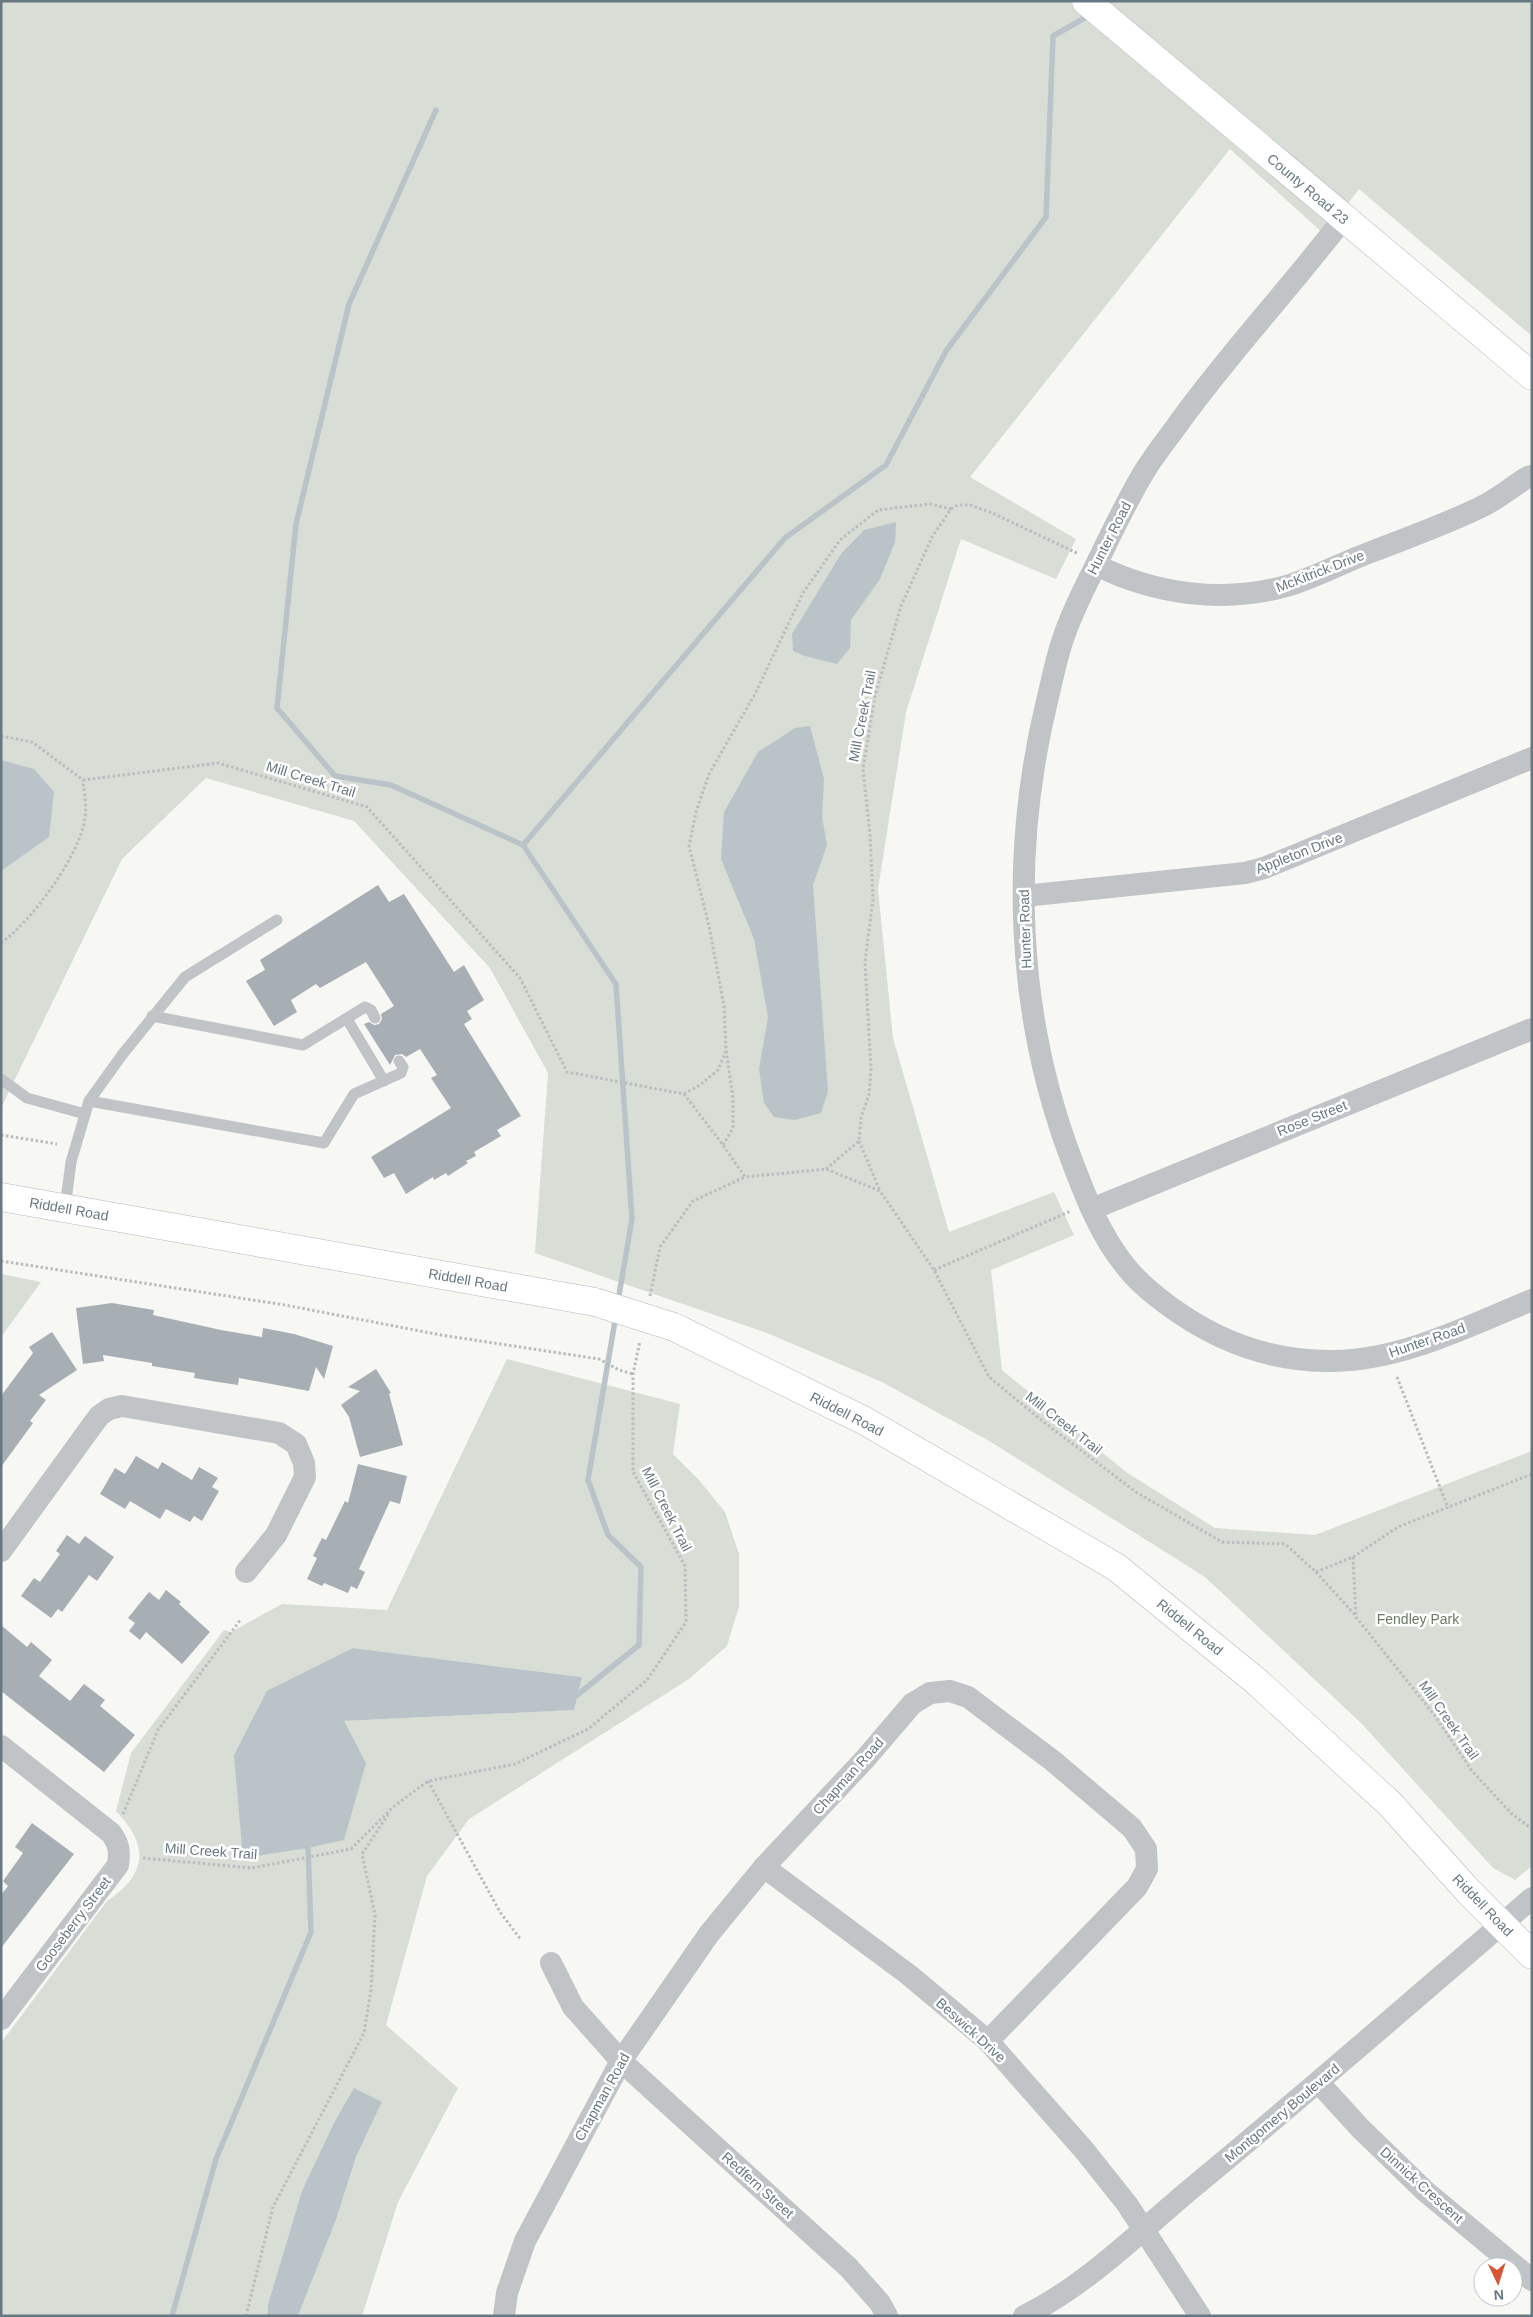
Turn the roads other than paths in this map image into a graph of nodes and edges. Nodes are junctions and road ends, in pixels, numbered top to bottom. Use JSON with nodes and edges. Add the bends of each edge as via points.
{"nodes":[{"id":1,"x":1086,"y":1,"type":"edge"},
{"id":2,"x":1343,"y":219,"type":"junction"},
{"id":3,"x":1532,"y":376,"type":"edge"},
{"id":4,"x":1532,"y":476,"type":"edge"},
{"id":5,"x":1088,"y":559,"type":"junction"},
{"id":6,"x":1532,"y":758,"type":"edge"},
{"id":7,"x":1024,"y":896,"type":"junction"},
{"id":8,"x":277,"y":920,"type":"dead end"},
{"id":9,"x":152,"y":1016,"type":"junction"},
{"id":10,"x":375,"y":1018,"type":"dead end"},
{"id":11,"x":347,"y":1019,"type":"junction"},
{"id":12,"x":1532,"y":1029,"type":"edge"},
{"id":13,"x":399,"y":1061,"type":"dead end"},
{"id":14,"x":1,"y":1079,"type":"edge"},
{"id":15,"x":384,"y":1080,"type":"junction"},
{"id":16,"x":89,"y":1101,"type":"junction"},
{"id":17,"x":85,"y":1114,"type":"junction"},
{"id":18,"x":1,"y":1197,"type":"edge"},
{"id":19,"x":65,"y":1208,"type":"junction"},
{"id":20,"x":1082,"y":1210,"type":"junction"},
{"id":21,"x":1532,"y":1300,"type":"edge"},
{"id":22,"x":1,"y":1551,"type":"edge"},
{"id":23,"x":246,"y":1572,"type":"dead end"},
{"id":24,"x":1,"y":1746,"type":"edge"},
{"id":25,"x":764,"y":1867,"type":"junction"},
{"id":26,"x":1532,"y":1898,"type":"edge"},
{"id":27,"x":1502,"y":1924,"type":"junction"},
{"id":28,"x":1532,"y":1955,"type":"edge"},
{"id":29,"x":550,"y":1963,"type":"dead end"},
{"id":30,"x":1,"y":2019,"type":"edge"},
{"id":31,"x":988,"y":2042,"type":"junction"},
{"id":32,"x":621,"y":2061,"type":"junction"},
{"id":33,"x":1319,"y":2083,"type":"junction"},
{"id":34,"x":1143,"y":2228,"type":"junction"},
{"id":35,"x":1532,"y":2280,"type":"edge"},
{"id":36,"x":504,"y":2316,"type":"edge"},
{"id":37,"x":887,"y":2316,"type":"edge"},
{"id":38,"x":1024,"y":2316,"type":"edge"},
{"id":39,"x":1200,"y":2316,"type":"edge"}],
"edges":[{"from":1,"to":2,"type":"main road","name":"County Road 23"},
{"from":2,"to":3,"type":"main road","name":"County Road 23"},
{"from":2,"to":5,"type":"street","name":"Hunter Road","via":[[1196,400],[1145,470]]},
{"from":4,"to":5,"type":"street","name":"McKitrick Drive","via":[[1485,505],[1436,527],[1263,592],[1191,594],[1164,590],[1122,578]]},
{"from":5,"to":7,"type":"street","name":"Hunter Road","via":[[1062,640],[1030,780]]},
{"from":6,"to":7,"type":"street","name":"Appleton Drive","via":[[1264,868],[1245,873]]},
{"from":7,"to":20,"type":"street","name":"Hunter Road","via":[[1027,981],[1042,1062]]},
{"from":8,"to":9,"type":"lane","via":[[185,977]]},
{"from":9,"to":11,"type":"lane","via":[[303,1045]]},
{"from":9,"to":16,"type":"lane"},
{"from":10,"to":11,"type":"lane","via":[[365,1007]]},
{"from":11,"to":15,"type":"lane"},
{"from":12,"to":20,"type":"street","name":"Rose Street"},
{"from":13,"to":15,"type":"lane","via":[[403,1067],[401,1073]]},
{"from":14,"to":17,"type":"lane","via":[[27,1098]]},
{"from":15,"to":16,"type":"lane","via":[[354,1094],[324,1143]]},
{"from":16,"to":17,"type":"lane"},
{"from":17,"to":19,"type":"lane","via":[[71,1162]]},
{"from":18,"to":19,"type":"main road","name":"Riddell Road"},
{"from":19,"to":27,"type":"main road","name":"Riddell Road","bridge":true,"via":[[595,1302],[674,1327],[865,1421],[1116,1567],[1256,1681],[1383,1798]]},
{"from":20,"to":21,"type":"street","name":"Hunter Road","via":[[1104,1234],[1128,1270],[1157,1297],[1195,1325],[1222,1339],[1278,1357],[1362,1360],[1404,1351]]},
{"from":22,"to":23,"type":"street","via":[[98,1416],[122,1406],[279,1433],[296,1444],[304,1463],[305,1477],[276,1535]]},
{"from":24,"to":30,"type":"street","name":"Gooseberry Street","via":[[103,1826],[119,1844],[118,1866]]},
{"from":25,"to":31,"type":"street","name":"Beswick Drive","via":[[909,1975]]},
{"from":25,"to":31,"type":"street","name":"Chapman Road","via":[[912,1704],[930,1693],[950,1691],[968,1697],[1053,1761],[1132,1828],[1146,1850],[1147,1869],[1137,1887]]},
{"from":25,"to":32,"type":"street","name":"Chapman Road","via":[[710,1934]]},
{"from":26,"to":27,"type":"street","name":"Montgomery Boulevard"},
{"from":27,"to":28,"type":"main road","name":"Riddell Road"},
{"from":27,"to":33,"type":"street","name":"Montgomery Boulevard"},
{"from":29,"to":32,"type":"street","name":"Redfern Street","via":[[573,2008]]},
{"from":31,"to":34,"type":"street","name":"Beswick Drive","via":[[1084,2150]]},
{"from":32,"to":36,"type":"street","name":"Chapman Road","via":[[525,2241],[507,2292]]},
{"from":32,"to":37,"type":"street","name":"Redfern Street","via":[[849,2268],[880,2303]]},
{"from":33,"to":34,"type":"street","name":"Montgomery Boulevard"},
{"from":33,"to":35,"type":"street","name":"Dinnick Crescent","via":[[1425,2191]]},
{"from":34,"to":38,"type":"street","name":"Montgomery Boulevard","via":[[1064,2294]]},
{"from":34,"to":39,"type":"street"}]}
